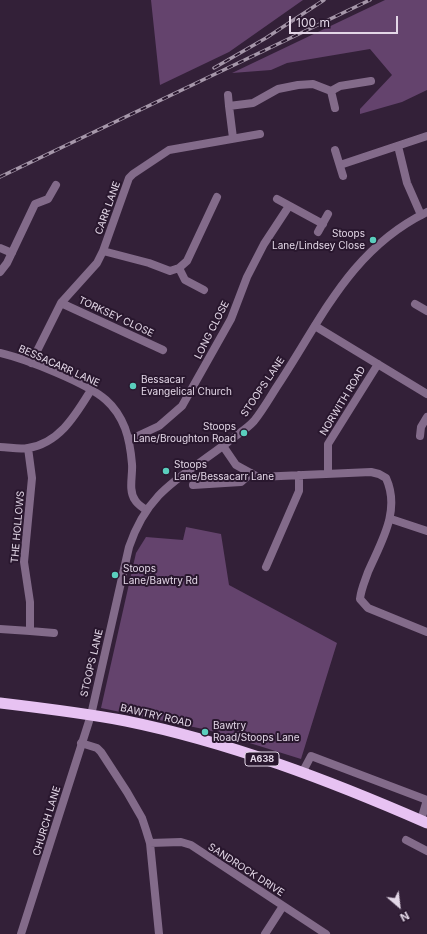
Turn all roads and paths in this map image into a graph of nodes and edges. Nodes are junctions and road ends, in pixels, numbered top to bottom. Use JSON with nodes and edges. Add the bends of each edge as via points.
{"nodes":[{"id":1,"x":371,"y":80,"type":"dead end"},
{"id":2,"x":331,"y":91,"type":"junction"},
{"id":3,"x":228,"y":95,"type":"dead end"},
{"id":4,"x":229,"y":106,"type":"junction"},
{"id":5,"x":335,"y":108,"type":"dead end"},
{"id":6,"x":260,"y":134,"type":"dead end"},
{"id":7,"x":427,"y":136,"type":"edge"},
{"id":8,"x":234,"y":138,"type":"junction"},
{"id":9,"x":398,"y":146,"type":"junction"},
{"id":10,"x":335,"y":150,"type":"dead end"},
{"id":11,"x":340,"y":165,"type":"junction"},
{"id":12,"x":343,"y":176,"type":"dead end"},
{"id":13,"x":56,"y":185,"type":"dead end"},
{"id":14,"x":217,"y":198,"type":"dead end"},
{"id":15,"x":277,"y":199,"type":"dead end"},
{"id":16,"x":289,"y":206,"type":"junction"},
{"id":17,"x":328,"y":214,"type":"dead end"},
{"id":18,"x":424,"y":214,"type":"edge"},
{"id":19,"x":323,"y":224,"type":"junction"},
{"id":20,"x":318,"y":232,"type":"dead end"},
{"id":21,"x":0,"y":248,"type":"edge"},
{"id":22,"x":103,"y":251,"type":"junction"},
{"id":23,"x":12,"y":253,"type":"junction"},
{"id":24,"x":179,"y":268,"type":"junction"},
{"id":25,"x":0,"y":272,"type":"edge"},
{"id":26,"x":204,"y":290,"type":"dead end"},
{"id":27,"x":61,"y":302,"type":"junction"},
{"id":28,"x":415,"y":304,"type":"dead end"},
{"id":29,"x":427,"y":311,"type":"edge"},
{"id":30,"x":315,"y":326,"type":"junction"},
{"id":31,"x":163,"y":350,"type":"dead end"},
{"id":32,"x":0,"y":353,"type":"edge"},
{"id":33,"x":31,"y":363,"type":"junction"},
{"id":34,"x":378,"y":364,"type":"junction"},
{"id":35,"x":91,"y":390,"type":"junction"},
{"id":36,"x":427,"y":394,"type":"edge"},
{"id":37,"x":427,"y":417,"type":"edge"},
{"id":38,"x":420,"y":436,"type":"dead end"},
{"id":39,"x":129,"y":440,"type":"junction"},
{"id":40,"x":223,"y":446,"type":"junction"},
{"id":41,"x":0,"y":447,"type":"edge"},
{"id":42,"x":28,"y":448,"type":"junction"},
{"id":43,"x":251,"y":473,"type":"junction"},
{"id":44,"x":328,"y":474,"type":"junction"},
{"id":45,"x":299,"y":475,"type":"junction"},
{"id":46,"x":193,"y":485,"type":"dead end"},
{"id":47,"x":146,"y":510,"type":"junction"},
{"id":48,"x":391,"y":519,"type":"junction"},
{"id":49,"x":427,"y":531,"type":"edge"},
{"id":50,"x":266,"y":567,"type":"dead end"},
{"id":51,"x":0,"y":629,"type":"edge"},
{"id":52,"x":30,"y":631,"type":"junction"},
{"id":53,"x":427,"y":632,"type":"edge"},
{"id":54,"x":54,"y":633,"type":"dead end"},
{"id":55,"x":0,"y":702,"type":"edge"},
{"id":56,"x":91,"y":715,"type":"junction"},
{"id":57,"x":81,"y":743,"type":"junction"},
{"id":58,"x":302,"y":773,"type":"junction"},
{"id":59,"x":424,"y":821,"type":"edge"},
{"id":60,"x":406,"y":840,"type":"dead end"},
{"id":61,"x":150,"y":843,"type":"junction"},
{"id":62,"x":427,"y":851,"type":"edge"},
{"id":63,"x":283,"y":906,"type":"junction"},
{"id":64,"x":21,"y":934,"type":"edge"},
{"id":65,"x":159,"y":934,"type":"edge"},
{"id":66,"x":265,"y":934,"type":"edge"},
{"id":67,"x":326,"y":934,"type":"edge"}],
"edges":[{"from":1,"to":2,"type":"street","via":[[340,86]]},
{"from":2,"to":4,"type":"street","via":[[313,84],[298,85],[278,89],[253,103]]},
{"from":2,"to":5,"type":"street"},
{"from":3,"to":4,"type":"street"},
{"from":4,"to":8,"type":"street"},
{"from":6,"to":8,"type":"street","name":"CARR LANE"},
{"from":7,"to":9,"type":"street"},
{"from":8,"to":22,"type":"street","name":"CARR LANE","via":[[169,150],[133,174],[129,178]]},
{"from":9,"to":11,"type":"street"},
{"from":9,"to":18,"type":"street","via":[[407,183]]},
{"from":10,"to":11,"type":"street"},
{"from":11,"to":12,"type":"street"},
{"from":13,"to":23,"type":"street","via":[[48,199],[35,204]]},
{"from":14,"to":24,"type":"street","via":[[187,261]]},
{"from":15,"to":16,"type":"street"},
{"from":16,"to":19,"type":"street"},
{"from":16,"to":39,"type":"street","name":"LONG CLOSE","via":[[264,244],[247,277],[231,319],[182,406],[159,426]]},
{"from":17,"to":19,"type":"street"},
{"from":18,"to":30,"type":"street","name":"STOOPS LANE","via":[[400,228],[365,256],[343,283]]},
{"from":19,"to":20,"type":"street"},
{"from":21,"to":23,"type":"street"},
{"from":22,"to":24,"type":"street","via":[[149,263],[165,270]]},
{"from":22,"to":27,"type":"street","name":"CARR LANE","via":[[92,269]]},
{"from":23,"to":25,"type":"street"},
{"from":24,"to":26,"type":"street","via":[[185,280]]},
{"from":27,"to":31,"type":"street","name":"TORKSEY CLOSE"},
{"from":27,"to":33,"type":"street","name":"CARR LANE"},
{"from":28,"to":29,"type":"street"},
{"from":30,"to":34,"type":"street"},
{"from":30,"to":40,"type":"street","name":"STOOPS LANE","via":[[254,422]]},
{"from":32,"to":33,"type":"street","name":"BESSACARR LANE"},
{"from":33,"to":35,"type":"street","name":"BESSACARR LANE"},
{"from":34,"to":36,"type":"street"},
{"from":34,"to":44,"type":"street","name":"NORWITH ROAD","via":[[328,444]]},
{"from":35,"to":39,"type":"street","name":"BESSACARR LANE","via":[[114,408]]},
{"from":35,"to":42,"type":"street","via":[[65,428],[53,438]]},
{"from":37,"to":38,"type":"street","via":[[421,427]]},
{"from":39,"to":47,"type":"street","name":"BESSACARR LANE","via":[[132,494]]},
{"from":40,"to":43,"type":"street","via":[[236,465]]},
{"from":40,"to":47,"type":"street","name":"STOOPS LANE","via":[[170,483]]},
{"from":41,"to":42,"type":"street"},
{"from":42,"to":52,"type":"street","name":"THE HOLLOWS","via":[[32,478],[24,562],[30,602]]},
{"from":43,"to":45,"type":"street","via":[[258,477]]},
{"from":43,"to":46,"type":"street","via":[[241,482]]},
{"from":44,"to":45,"type":"street"},
{"from":44,"to":48,"type":"street","via":[[371,472],[386,478],[392,500]]},
{"from":45,"to":50,"type":"street","via":[[299,490]]},
{"from":47,"to":56,"type":"street","name":"STOOPS LANE","via":[[129,547]]},
{"from":48,"to":49,"type":"street"},
{"from":48,"to":53,"type":"street","via":[[362,586],[360,599],[368,608]]},
{"from":51,"to":52,"type":"street"},
{"from":52,"to":54,"type":"street"},
{"from":55,"to":56,"type":"highway","name":"BAWTRY ROAD","number":"A638"},
{"from":56,"to":57,"type":"street","name":"CHURCH LANE"},
{"from":56,"to":58,"type":"highway","name":"BAWTRY ROAD","number":"A638","via":[[203,740]]},
{"from":57,"to":61,"type":"street","via":[[97,748],[101,752],[142,818]]},
{"from":57,"to":64,"type":"street","name":"CHURCH LANE"},
{"from":58,"to":59,"type":"highway","name":"BAWTRY ROAD","number":"A638"},
{"from":58,"to":59,"type":"street","name":"BAWTRY ROAD","via":[[311,756],[427,800]]},
{"from":60,"to":62,"type":"street"},
{"from":61,"to":63,"type":"street","name":"SANDROCK DRIVE","via":[[181,842],[191,845]]},
{"from":61,"to":65,"type":"street"},
{"from":63,"to":66,"type":"street"},
{"from":63,"to":67,"type":"street","name":"SANDROCK DRIVE"}]}
